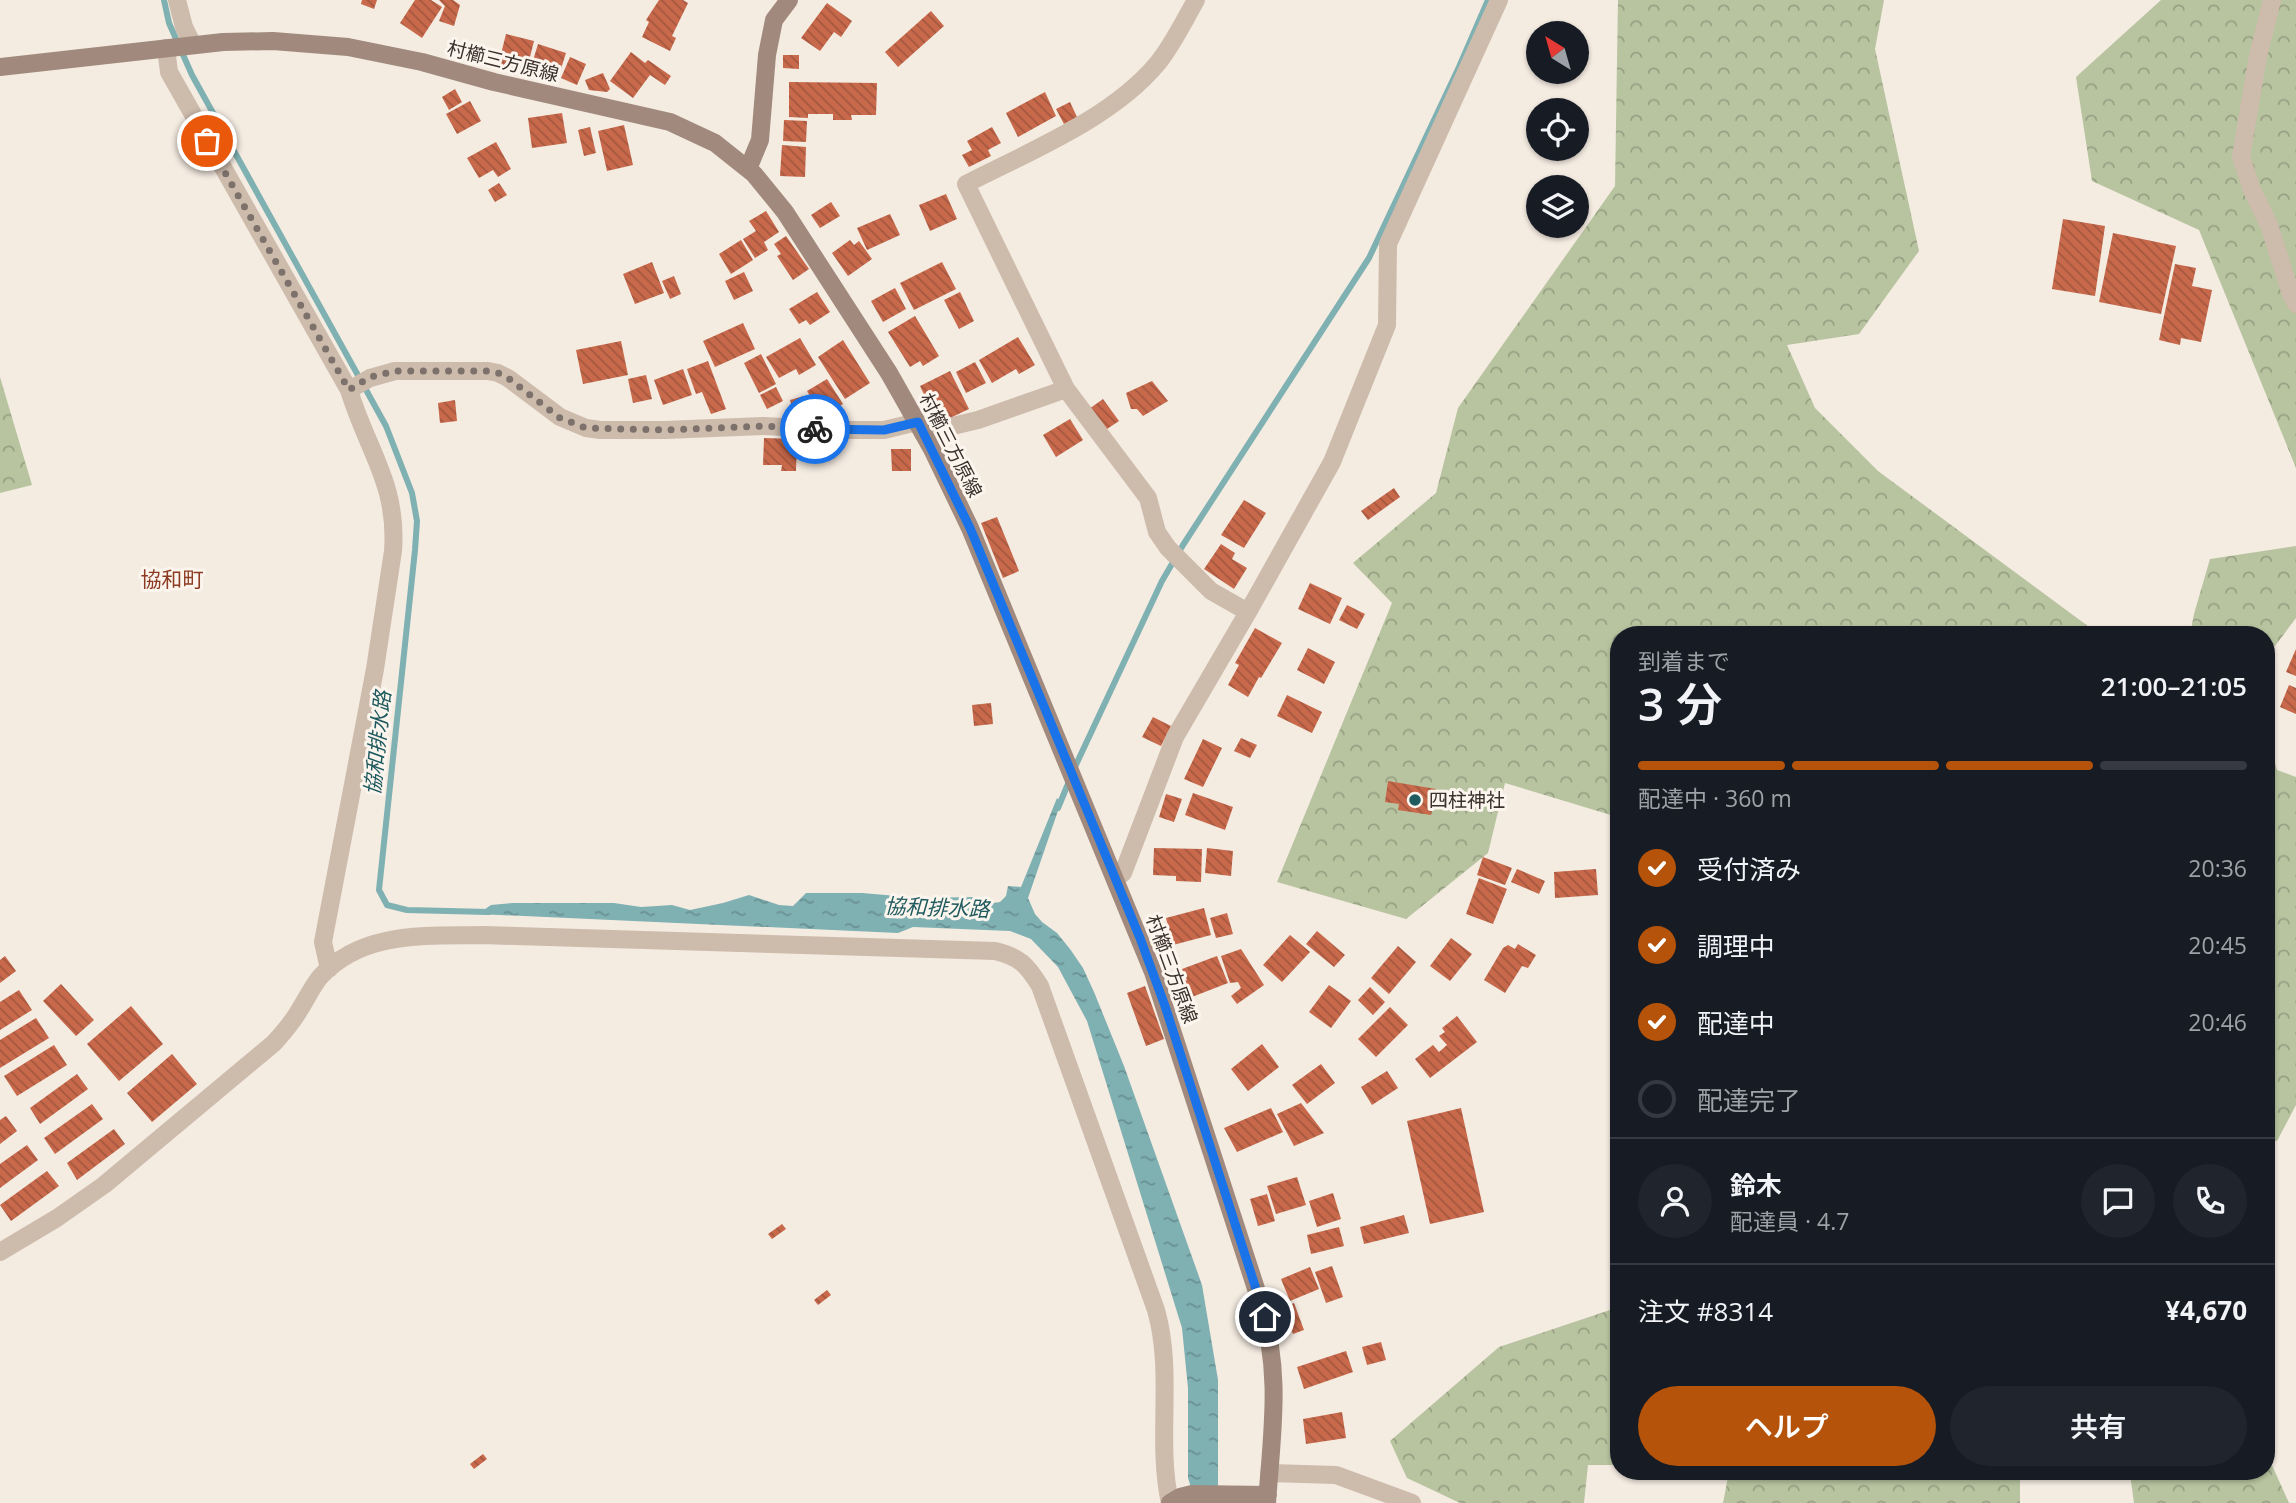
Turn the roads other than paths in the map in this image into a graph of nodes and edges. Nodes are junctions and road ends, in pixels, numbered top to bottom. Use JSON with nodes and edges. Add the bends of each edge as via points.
{"nodes":[{"id":1,"x":177,"y":0,"type":"edge"},
{"id":2,"x":789,"y":0,"type":"edge"},
{"id":3,"x":1196,"y":0,"type":"edge"},
{"id":4,"x":1499,"y":0,"type":"edge"},
{"id":5,"x":2272,"y":0,"type":"edge"},
{"id":6,"x":191,"y":45,"type":"junction"},
{"id":7,"x":168,"y":48,"type":"junction"},
{"id":8,"x":0,"y":67,"type":"edge"},
{"id":9,"x":748,"y":169,"type":"junction"},
{"id":10,"x":2296,"y":304,"type":"edge"},
{"id":11,"x":351,"y":388,"type":"junction"},
{"id":12,"x":1066,"y":389,"type":"junction"},
{"id":13,"x":920,"y":427,"type":"junction"},
{"id":14,"x":1248,"y":612,"type":"junction"},
{"id":15,"x":1115,"y":879,"type":"junction"},
{"id":16,"x":329,"y":969,"type":"junction"},
{"id":17,"x":0,"y":1252,"type":"edge"},
{"id":18,"x":1269,"y":1473,"type":"junction"},
{"id":19,"x":1262,"y":1498,"type":"edge"},
{"id":20,"x":1170,"y":1503,"type":"edge"},
{"id":21,"x":1412,"y":1503,"type":"edge"}],
"edges":[{"from":1,"to":6,"type":"street"},
{"from":2,"to":9,"type":"main road","via":[[774,20],[760,139]]},
{"from":3,"to":12,"type":"street","via":[[1157,64],[1133,87],[1093,118],[966,184]]},
{"from":4,"to":14,"type":"street","via":[[1388,244],[1387,326],[1332,462]]},
{"from":5,"to":10,"type":"street","via":[[2241,157]]},
{"from":6,"to":7,"type":"main road","name":"村櫛三方原線"},
{"from":6,"to":9,"type":"main road","name":"村櫛三方原線","via":[[298,42],[397,56],[670,122],[715,144]]},
{"from":7,"to":8,"type":"main road","name":"村櫛三方原線"},
{"from":7,"to":11,"type":"street","via":[[169,72]]},
{"from":9,"to":13,"type":"main road","name":"村櫛三方原線","via":[[785,212]]},
{"from":11,"to":13,"type":"street","via":[[395,371],[488,371],[498,373],[560,418],[600,430]]},
{"from":11,"to":16,"type":"street","via":[[357,417],[387,484],[394,534],[375,669],[323,942]]},
{"from":12,"to":13,"type":"street","via":[[978,420]]},
{"from":12,"to":14,"type":"street","via":[[1147,498],[1157,532],[1168,548],[1211,592]]},
{"from":13,"to":15,"type":"main road","name":"村櫛三方原線","via":[[970,528]]},
{"from":14,"to":15,"type":"street","via":[[1175,737],[1123,873]]},
{"from":15,"to":18,"type":"main road","name":"村櫛三方原線","via":[[1165,1006],[1265,1317],[1275,1383]]},
{"from":16,"to":17,"type":"street","via":[[274,1043],[104,1185]]},
{"from":16,"to":20,"type":"street","via":[[375,943],[455,935],[981,950],[1022,962],[1046,1001],[1158,1320],[1163,1351],[1165,1481]]},
{"from":18,"to":19,"type":"main road","name":"村櫛三方原線"},
{"from":18,"to":21,"type":"street","via":[[1336,1475]]},
{"from":19,"to":20,"type":"main road","via":[[1192,1494]]}]}
